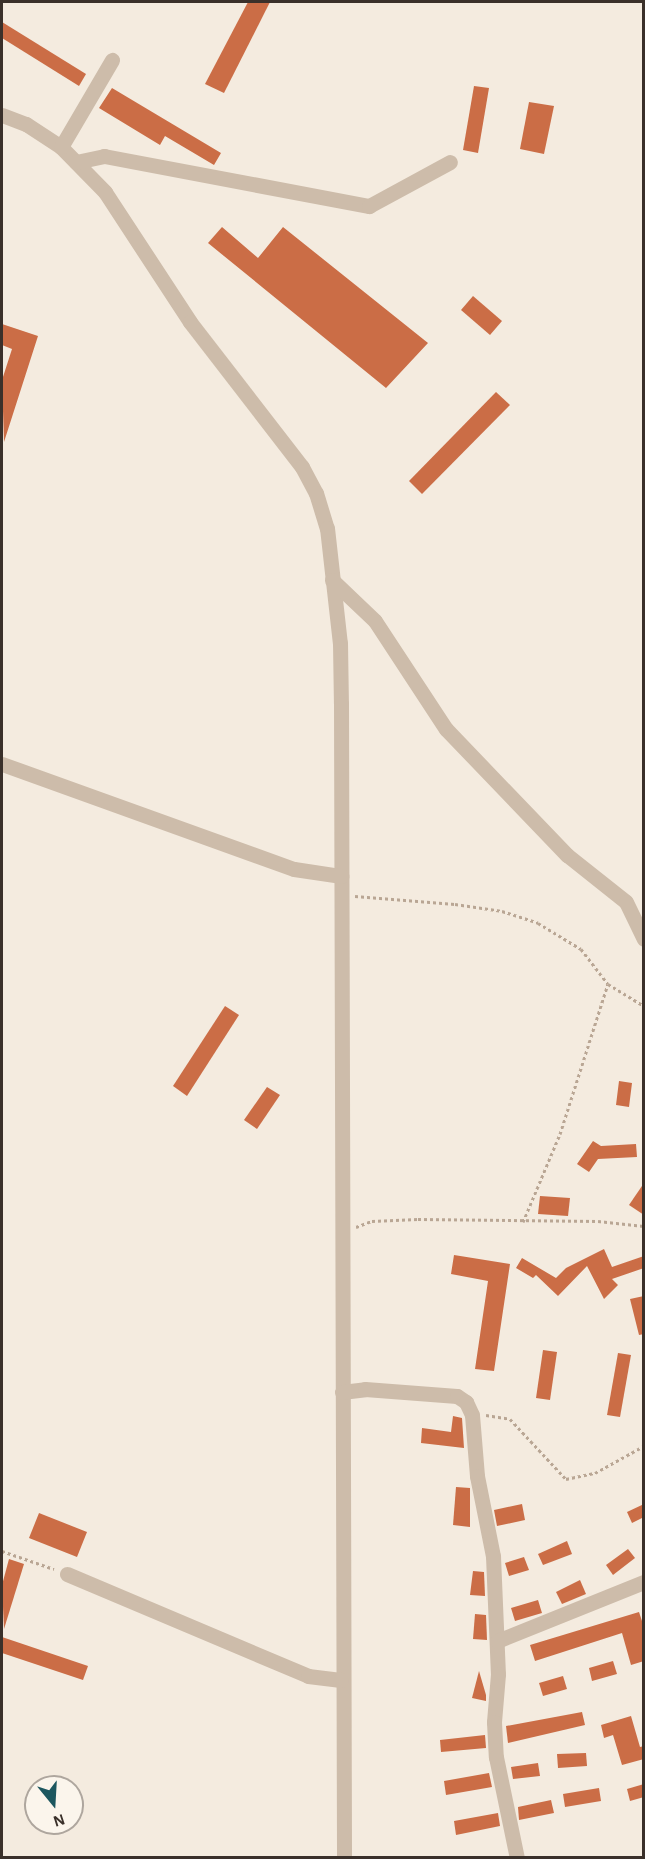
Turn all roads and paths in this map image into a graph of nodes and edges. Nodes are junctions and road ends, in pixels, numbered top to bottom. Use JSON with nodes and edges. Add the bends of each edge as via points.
{"nodes":[{"id":1,"x":112,"y":60,"type":"dead end"},
{"id":2,"x":2,"y":118,"type":"edge"},
{"id":3,"x":61,"y":147,"type":"junction"},
{"id":4,"x":76,"y":162,"type":"junction"},
{"id":5,"x":450,"y":162,"type":"dead end"},
{"id":6,"x":332,"y":580,"type":"junction"},
{"id":7,"x":2,"y":764,"type":"edge"},
{"id":8,"x":341,"y":876,"type":"junction"},
{"id":9,"x":342,"y":894,"type":"junction"},
{"id":10,"x":644,"y":939,"type":"edge"},
{"id":11,"x":608,"y":984,"type":"junction"},
{"id":12,"x":644,"y":1006,"type":"edge"},
{"id":13,"x":522,"y":1223,"type":"junction"},
{"id":14,"x":644,"y":1226,"type":"edge"},
{"id":15,"x":343,"y":1239,"type":"junction"},
{"id":16,"x":342,"y":1392,"type":"junction"},
{"id":17,"x":472,"y":1415,"type":"junction"},
{"id":18,"x":644,"y":1446,"type":"edge"},
{"id":19,"x":2,"y":1551,"type":"edge"},
{"id":20,"x":68,"y":1574,"type":"joint"},
{"id":21,"x":644,"y":1582,"type":"edge"},
{"id":22,"x":497,"y":1641,"type":"junction"},
{"id":23,"x":341,"y":1680,"type":"junction"},
{"id":24,"x":344,"y":1857,"type":"edge"},
{"id":25,"x":517,"y":1857,"type":"edge"}],
"edges":[{"from":1,"to":3,"type":"street"},
{"from":2,"to":3,"type":"street","via":[[26,124]]},
{"from":3,"to":4,"type":"street"},
{"from":4,"to":5,"type":"street","via":[[104,156],[369,206]]},
{"from":4,"to":6,"type":"street","via":[[105,192],[190,322],[302,467],[322,510]]},
{"from":6,"to":8,"type":"street","via":[[340,643]]},
{"from":6,"to":10,"type":"street","via":[[375,621],[446,729],[557,844],[626,902]]},
{"from":7,"to":8,"type":"street","via":[[294,869]]},
{"from":8,"to":9,"type":"street"},
{"from":9,"to":11,"type":"path","via":[[455,904],[502,911],[538,923],[581,949]]},
{"from":9,"to":15,"type":"street"},
{"from":11,"to":12,"type":"path"},
{"from":11,"to":13,"type":"path","via":[[560,1134]]},
{"from":13,"to":14,"type":"path","via":[[598,1221]]},
{"from":13,"to":15,"type":"path","via":[[372,1221],[358,1225]]},
{"from":15,"to":16,"type":"street"},
{"from":16,"to":17,"type":"street","via":[[366,1389],[457,1396],[466,1402]]},
{"from":16,"to":23,"type":"street"},
{"from":17,"to":18,"type":"path","via":[[510,1419],[566,1479],[595,1473]]},
{"from":17,"to":22,"type":"street","via":[[477,1476],[493,1556]]},
{"from":19,"to":20,"type":"path"},
{"from":20,"to":23,"type":"street","via":[[308,1676]]},
{"from":21,"to":22,"type":"street"},
{"from":22,"to":25,"type":"street","via":[[496,1757]]},
{"from":23,"to":24,"type":"street"}]}
